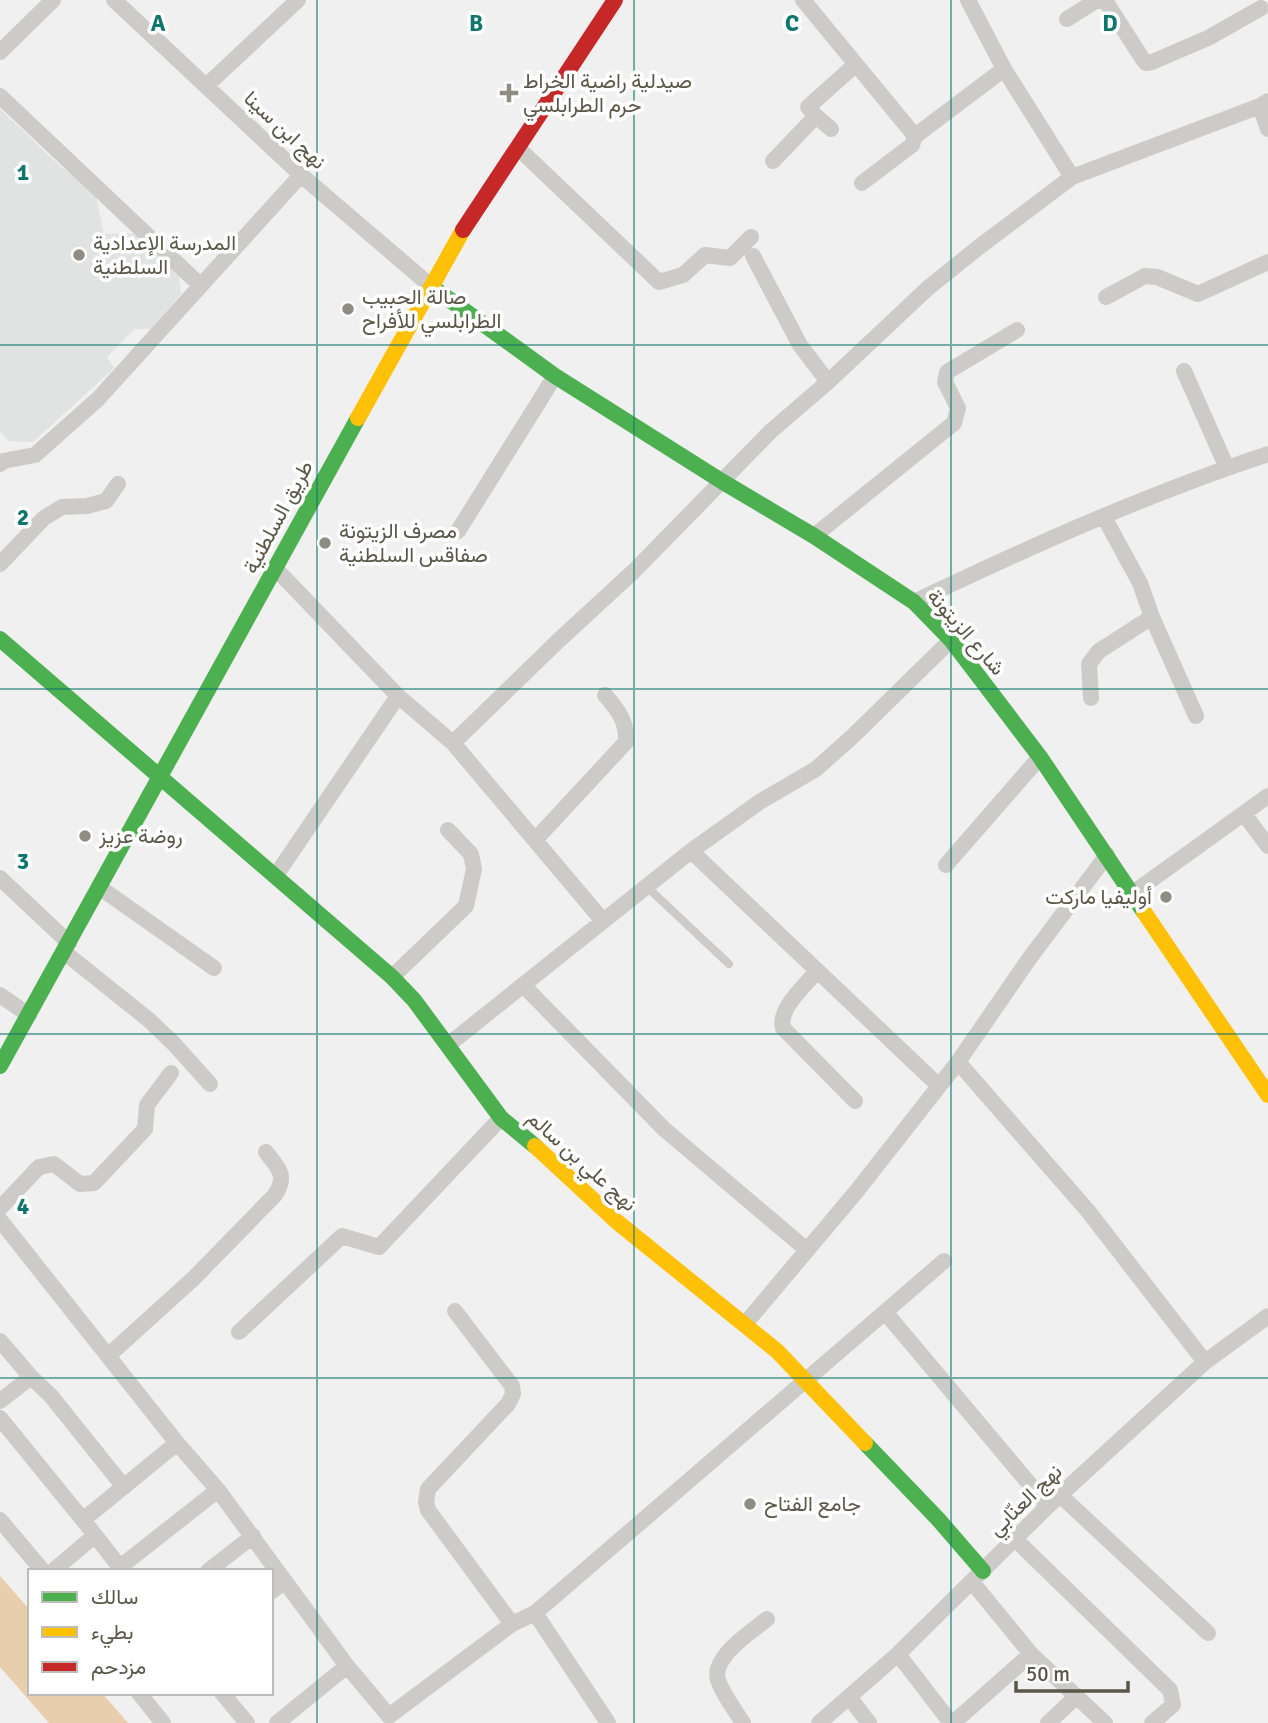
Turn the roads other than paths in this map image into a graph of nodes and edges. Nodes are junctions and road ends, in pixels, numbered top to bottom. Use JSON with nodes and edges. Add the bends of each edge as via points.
{"nodes":[{"id":1,"x":53,"y":0,"type":"edge"},
{"id":2,"x":114,"y":0,"type":"edge"},
{"id":3,"x":298,"y":0,"type":"edge"},
{"id":4,"x":615,"y":0,"type":"edge"},
{"id":5,"x":803,"y":0,"type":"edge"},
{"id":6,"x":968,"y":0,"type":"edge"},
{"id":7,"x":1261,"y":8,"type":"edge"},
{"id":8,"x":1067,"y":19,"type":"dead end"},
{"id":9,"x":0,"y":52,"type":"edge"},
{"id":10,"x":855,"y":65,"type":"junction"},
{"id":11,"x":1004,"y":69,"type":"junction"},
{"id":12,"x":206,"y":86,"type":"junction"},
{"id":13,"x":0,"y":96,"type":"edge"},
{"id":14,"x":1264,"y":103,"type":"edge"},
{"id":15,"x":816,"y":116,"type":"junction"},
{"id":16,"x":831,"y":129,"type":"dead end"},
{"id":17,"x":1268,"y":129,"type":"edge"},
{"id":18,"x":915,"y":136,"type":"junction"},
{"id":19,"x":518,"y":148,"type":"junction"},
{"id":20,"x":773,"y":161,"type":"dead end"},
{"id":21,"x":301,"y":175,"type":"junction"},
{"id":22,"x":1072,"y":177,"type":"junction"},
{"id":23,"x":862,"y":183,"type":"dead end"},
{"id":24,"x":751,"y":237,"type":"dead end"},
{"id":25,"x":752,"y":256,"type":"dead end"},
{"id":26,"x":1268,"y":262,"type":"edge"},
{"id":27,"x":200,"y":285,"type":"junction"},
{"id":28,"x":432,"y":287,"type":"junction"},
{"id":29,"x":1106,"y":297,"type":"dead end"},
{"id":30,"x":1017,"y":330,"type":"dead end"},
{"id":31,"x":1184,"y":372,"type":"dead end"},
{"id":32,"x":555,"y":376,"type":"junction"},
{"id":33,"x":828,"y":382,"type":"junction"},
{"id":34,"x":1268,"y":454,"type":"edge"},
{"id":35,"x":1,"y":460,"type":"edge"},
{"id":36,"x":1227,"y":468,"type":"junction"},
{"id":37,"x":723,"y":482,"type":"junction"},
{"id":38,"x":118,"y":484,"type":"dead end"},
{"id":39,"x":1104,"y":517,"type":"junction"},
{"id":40,"x":458,"y":531,"type":"dead end"},
{"id":41,"x":814,"y":536,"type":"junction"},
{"id":42,"x":0,"y":564,"type":"edge"},
{"id":43,"x":275,"y":568,"type":"junction"},
{"id":44,"x":914,"y":602,"type":"junction"},
{"id":45,"x":1152,"y":617,"type":"junction"},
{"id":46,"x":0,"y":639,"type":"edge"},
{"id":47,"x":951,"y":640,"type":"junction"},
{"id":48,"x":605,"y":695,"type":"dead end"},
{"id":49,"x":398,"y":696,"type":"junction"},
{"id":50,"x":1091,"y":698,"type":"dead end"},
{"id":51,"x":1196,"y":716,"type":"dead end"},
{"id":52,"x":453,"y":743,"type":"junction"},
{"id":53,"x":1040,"y":757,"type":"junction"},
{"id":54,"x":160,"y":776,"type":"junction"},
{"id":55,"x":1268,"y":796,"type":"edge"},
{"id":56,"x":1244,"y":814,"type":"junction"},
{"id":57,"x":448,"y":830,"type":"dead end"},
{"id":58,"x":536,"y":839,"type":"junction"},
{"id":59,"x":1268,"y":846,"type":"edge"},
{"id":60,"x":691,"y":851,"type":"junction"},
{"id":61,"x":1107,"y":855,"type":"junction"},
{"id":62,"x":946,"y":865,"type":"dead end"},
{"id":63,"x":276,"y":875,"type":"junction"},
{"id":64,"x":0,"y":878,"type":"edge"},
{"id":65,"x":646,"y":886,"type":"junction"},
{"id":66,"x":99,"y":887,"type":"junction"},
{"id":67,"x":1133,"y":893,"type":"junction"},
{"id":68,"x":603,"y":921,"type":"junction"},
{"id":69,"x":66,"y":947,"type":"junction"},
{"id":70,"x":729,"y":964,"type":"dead end"},
{"id":71,"x":214,"y":968,"type":"dead end"},
{"id":72,"x":817,"y":971,"type":"junction"},
{"id":73,"x":392,"y":976,"type":"junction"},
{"id":74,"x":524,"y":986,"type":"junction"},
{"id":75,"x":0,"y":995,"type":"edge"},
{"id":76,"x":29,"y":1015,"type":"junction"},
{"id":77,"x":449,"y":1045,"type":"junction"},
{"id":78,"x":958,"y":1062,"type":"junction"},
{"id":79,"x":0,"y":1066,"type":"edge"},
{"id":80,"x":172,"y":1073,"type":"dead end"},
{"id":81,"x":210,"y":1084,"type":"dead end"},
{"id":82,"x":939,"y":1086,"type":"junction"},
{"id":83,"x":1268,"y":1095,"type":"edge"},
{"id":84,"x":855,"y":1101,"type":"dead end"},
{"id":85,"x":501,"y":1118,"type":"junction"},
{"id":86,"x":266,"y":1152,"type":"dead end"},
{"id":87,"x":0,"y":1208,"type":"edge"},
{"id":88,"x":0,"y":1220,"type":"edge"},
{"id":89,"x":807,"y":1251,"type":"junction"},
{"id":90,"x":944,"y":1261,"type":"dead end"},
{"id":91,"x":455,"y":1311,"type":"dead end"},
{"id":92,"x":885,"y":1312,"type":"junction"},
{"id":93,"x":1268,"y":1315,"type":"edge"},
{"id":94,"x":745,"y":1324,"type":"junction"},
{"id":95,"x":239,"y":1332,"type":"dead end"},
{"id":96,"x":0,"y":1341,"type":"edge"},
{"id":97,"x":109,"y":1355,"type":"junction"},
{"id":98,"x":1205,"y":1362,"type":"junction"},
{"id":99,"x":31,"y":1377,"type":"junction"},
{"id":100,"x":807,"y":1381,"type":"junction"},
{"id":101,"x":0,"y":1401,"type":"edge"},
{"id":102,"x":0,"y":1418,"type":"edge"},
{"id":103,"x":177,"y":1443,"type":"junction"},
{"id":104,"x":124,"y":1487,"type":"junction"},
{"id":105,"x":218,"y":1490,"type":"junction"},
{"id":106,"x":1054,"y":1500,"type":"junction"},
{"id":107,"x":0,"y":1520,"type":"edge"},
{"id":108,"x":83,"y":1520,"type":"junction"},
{"id":109,"x":94,"y":1536,"type":"junction"},
{"id":110,"x":253,"y":1536,"type":"junction"},
{"id":111,"x":1015,"y":1539,"type":"junction"},
{"id":112,"x":41,"y":1569,"type":"edge"},
{"id":113,"x":55,"y":1569,"type":"edge"},
{"id":114,"x":121,"y":1569,"type":"edge"},
{"id":115,"x":211,"y":1569,"type":"edge"},
{"id":116,"x":977,"y":1577,"type":"junction"},
{"id":117,"x":285,"y":1581,"type":"junction"},
{"id":118,"x":273,"y":1590,"type":"edge"},
{"id":119,"x":535,"y":1613,"type":"junction"},
{"id":120,"x":767,"y":1619,"type":"dead end"},
{"id":121,"x":512,"y":1624,"type":"junction"},
{"id":122,"x":1208,"y":1633,"type":"dead end"},
{"id":123,"x":898,"y":1654,"type":"junction"},
{"id":124,"x":1031,"y":1654,"type":"junction"},
{"id":125,"x":347,"y":1666,"type":"junction"},
{"id":126,"x":141,"y":1695,"type":"edge"},
{"id":127,"x":224,"y":1695,"type":"edge"},
{"id":128,"x":1077,"y":1696,"type":"junction"},
{"id":129,"x":849,"y":1697,"type":"junction"},
{"id":130,"x":385,"y":1720,"type":"edge"},
{"id":131,"x":163,"y":1723,"type":"edge"},
{"id":132,"x":247,"y":1723,"type":"edge"},
{"id":133,"x":277,"y":1723,"type":"edge"},
{"id":134,"x":608,"y":1723,"type":"edge"},
{"id":135,"x":743,"y":1723,"type":"edge"},
{"id":136,"x":819,"y":1723,"type":"edge"},
{"id":137,"x":869,"y":1723,"type":"edge"},
{"id":138,"x":952,"y":1723,"type":"edge"},
{"id":139,"x":1048,"y":1723,"type":"edge"},
{"id":140,"x":1105,"y":1723,"type":"edge"},
{"id":141,"x":1152,"y":1723,"type":"edge"}],
"edges":[{"from":1,"to":9,"type":"street"},
{"from":2,"to":12,"type":"street","name":"نهج ابن سينا"},
{"from":3,"to":12,"type":"street"},
{"from":4,"to":19,"type":"street","name":"طريق السلطنية"},
{"from":5,"to":10,"type":"street"},
{"from":6,"to":11,"type":"street"},
{"from":7,"to":8,"type":"street","via":[[1217,34],[1152,62],[1142,58],[1106,2],[1097,0]]},
{"from":10,"to":15,"type":"street","via":[[808,107]]},
{"from":10,"to":18,"type":"street"},
{"from":11,"to":18,"type":"street"},
{"from":11,"to":22,"type":"street"},
{"from":12,"to":21,"type":"street","name":"نهج ابن سينا"},
{"from":13,"to":27,"type":"street"},
{"from":14,"to":17,"type":"street"},
{"from":14,"to":22,"type":"street"},
{"from":15,"to":16,"type":"street"},
{"from":15,"to":20,"type":"street"},
{"from":18,"to":23,"type":"street","via":[[912,145]]},
{"from":19,"to":24,"type":"street","via":[[659,282],[682,275],[705,255],[730,258]]},
{"from":19,"to":28,"type":"street","name":"طريق السلطنية","via":[[453,246]]},
{"from":21,"to":27,"type":"street"},
{"from":21,"to":28,"type":"street","name":"نهج ابن سينا"},
{"from":22,"to":33,"type":"street","via":[[928,288]]},
{"from":25,"to":33,"type":"street","via":[[800,345]]},
{"from":26,"to":29,"type":"street","via":[[1198,294],[1145,276]]},
{"from":27,"to":35,"type":"street","via":[[136,360],[35,455]]},
{"from":28,"to":32,"type":"street","name":"شارع الزيتونة"},
{"from":28,"to":43,"type":"street","name":"طريق السلطنية"},
{"from":30,"to":41,"type":"street","via":[[947,372],[945,383],[958,408],[954,423]]},
{"from":31,"to":36,"type":"street"},
{"from":32,"to":37,"type":"street","name":"شارع الزيتونة"},
{"from":32,"to":40,"type":"street"},
{"from":33,"to":37,"type":"street","via":[[771,431]]},
{"from":34,"to":36,"type":"street"},
{"from":36,"to":39,"type":"street"},
{"from":37,"to":41,"type":"street","name":"شارع الزيتونة"},
{"from":37,"to":52,"type":"street"},
{"from":38,"to":42,"type":"street","via":[[106,501],[62,507],[44,518]]},
{"from":39,"to":44,"type":"street"},
{"from":39,"to":45,"type":"street","via":[[1140,583]]},
{"from":41,"to":44,"type":"street","name":"شارع الزيتونة"},
{"from":43,"to":49,"type":"street"},
{"from":43,"to":54,"type":"street","name":"طريق السلطنية"},
{"from":44,"to":47,"type":"street","name":"شارع الزيتونة"},
{"from":45,"to":50,"type":"street","via":[[1099,651],[1089,664]]},
{"from":45,"to":51,"type":"street"},
{"from":46,"to":54,"type":"street","name":"نهج علي بن سالم"},
{"from":47,"to":53,"type":"street","name":"شارع الزيتونة"},
{"from":47,"to":60,"type":"street","via":[[816,769]]},
{"from":48,"to":58,"type":"street","via":[[620,712],[626,742]]},
{"from":49,"to":52,"type":"street"},
{"from":49,"to":63,"type":"street"},
{"from":52,"to":58,"type":"street"},
{"from":53,"to":61,"type":"street","name":"شارع الزيتونة"},
{"from":53,"to":62,"type":"street"},
{"from":54,"to":63,"type":"street","name":"نهج علي بن سالم"},
{"from":54,"to":66,"type":"street","name":"طريق السلطنية"},
{"from":55,"to":56,"type":"street"},
{"from":56,"to":59,"type":"street"},
{"from":56,"to":67,"type":"street"},
{"from":57,"to":73,"type":"street","via":[[471,854],[474,869],[466,906]]},
{"from":58,"to":68,"type":"street"},
{"from":60,"to":65,"type":"street"},
{"from":60,"to":72,"type":"street"},
{"from":61,"to":67,"type":"street","name":"شارع الزيتونة"},
{"from":61,"to":78,"type":"street"},
{"from":63,"to":73,"type":"street","name":"نهج علي بن سالم"},
{"from":64,"to":69,"type":"street"},
{"from":65,"to":68,"type":"street"},
{"from":65,"to":70,"type":"lane"},
{"from":66,"to":69,"type":"street","name":"طريق السلطنية"},
{"from":66,"to":71,"type":"street"},
{"from":67,"to":83,"type":"street","name":"شارع الزيتونة"},
{"from":68,"to":74,"type":"street"},
{"from":69,"to":76,"type":"street","name":"طريق السلطنية"},
{"from":69,"to":81,"type":"street","via":[[149,1020]]},
{"from":72,"to":82,"type":"street"},
{"from":72,"to":84,"type":"street","via":[[786,1009],[783,1028]]},
{"from":73,"to":77,"type":"street","name":"نهج علي بن سالم"},
{"from":74,"to":77,"type":"street"},
{"from":74,"to":89,"type":"street","via":[[664,1129]]},
{"from":75,"to":76,"type":"street"},
{"from":76,"to":79,"type":"street","name":"طريق السلطنية"},
{"from":77,"to":85,"type":"street","name":"نهج علي بن سالم"},
{"from":78,"to":82,"type":"street"},
{"from":78,"to":98,"type":"street","via":[[1088,1211]]},
{"from":80,"to":87,"type":"street","via":[[147,1105],[145,1129],[94,1183],[80,1184],[54,1164],[40,1167]]},
{"from":82,"to":89,"type":"street"},
{"from":85,"to":94,"type":"street","name":"نهج علي بن سالم","via":[[616,1221]]},
{"from":85,"to":95,"type":"street","via":[[380,1247],[342,1236]]},
{"from":86,"to":97,"type":"street","via":[[282,1179],[275,1195],[194,1278]]},
{"from":88,"to":97,"type":"street"},
{"from":89,"to":94,"type":"street"},
{"from":90,"to":92,"type":"street"},
{"from":91,"to":121,"type":"street","via":[[512,1386],[513,1394],[428,1489],[426,1502]]},
{"from":92,"to":100,"type":"street"},
{"from":92,"to":106,"type":"street"},
{"from":93,"to":98,"type":"street","name":"نهج العنّابي"},
{"from":94,"to":100,"type":"street","name":"نهج علي بن سالم"},
{"from":96,"to":99,"type":"street"},
{"from":97,"to":103,"type":"street"},
{"from":98,"to":106,"type":"street","name":"نهج العنّابي"},
{"from":99,"to":101,"type":"street"},
{"from":99,"to":104,"type":"street"},
{"from":100,"to":116,"type":"street","name":"نهج علي بن سالم","via":[[938,1519]]},
{"from":100,"to":119,"type":"street"},
{"from":102,"to":108,"type":"street"},
{"from":103,"to":104,"type":"street"},
{"from":103,"to":105,"type":"street"},
{"from":104,"to":108,"type":"street"},
{"from":105,"to":110,"type":"street"},
{"from":105,"to":114,"type":"street"},
{"from":106,"to":111,"type":"street","name":"نهج العنّابي"},
{"from":106,"to":122,"type":"street"},
{"from":107,"to":112,"type":"street"},
{"from":108,"to":109,"type":"street"},
{"from":109,"to":113,"type":"street"},
{"from":109,"to":114,"type":"street"},
{"from":110,"to":115,"type":"street"},
{"from":110,"to":117,"type":"street"},
{"from":111,"to":116,"type":"street","name":"نهج العنّابي"},
{"from":111,"to":141,"type":"street","via":[[1170,1690],[1173,1705]]},
{"from":116,"to":123,"type":"street","name":"نهج العنّابي"},
{"from":116,"to":124,"type":"street"},
{"from":117,"to":118,"type":"street"},
{"from":117,"to":125,"type":"street"},
{"from":119,"to":121,"type":"street"},
{"from":119,"to":134,"type":"street"},
{"from":120,"to":135,"type":"street","via":[[718,1666],[721,1688]]},
{"from":121,"to":130,"type":"street"},
{"from":123,"to":129,"type":"street","name":"نهج العنّابي"},
{"from":123,"to":138,"type":"street"},
{"from":124,"to":128,"type":"street"},
{"from":124,"to":138,"type":"street"},
{"from":125,"to":130,"type":"street"},
{"from":125,"to":133,"type":"street"},
{"from":126,"to":131,"type":"street"},
{"from":127,"to":132,"type":"street"},
{"from":128,"to":139,"type":"street"},
{"from":128,"to":140,"type":"street"},
{"from":129,"to":136,"type":"street","name":"نهج العنّابي"},
{"from":129,"to":137,"type":"street"}]}
